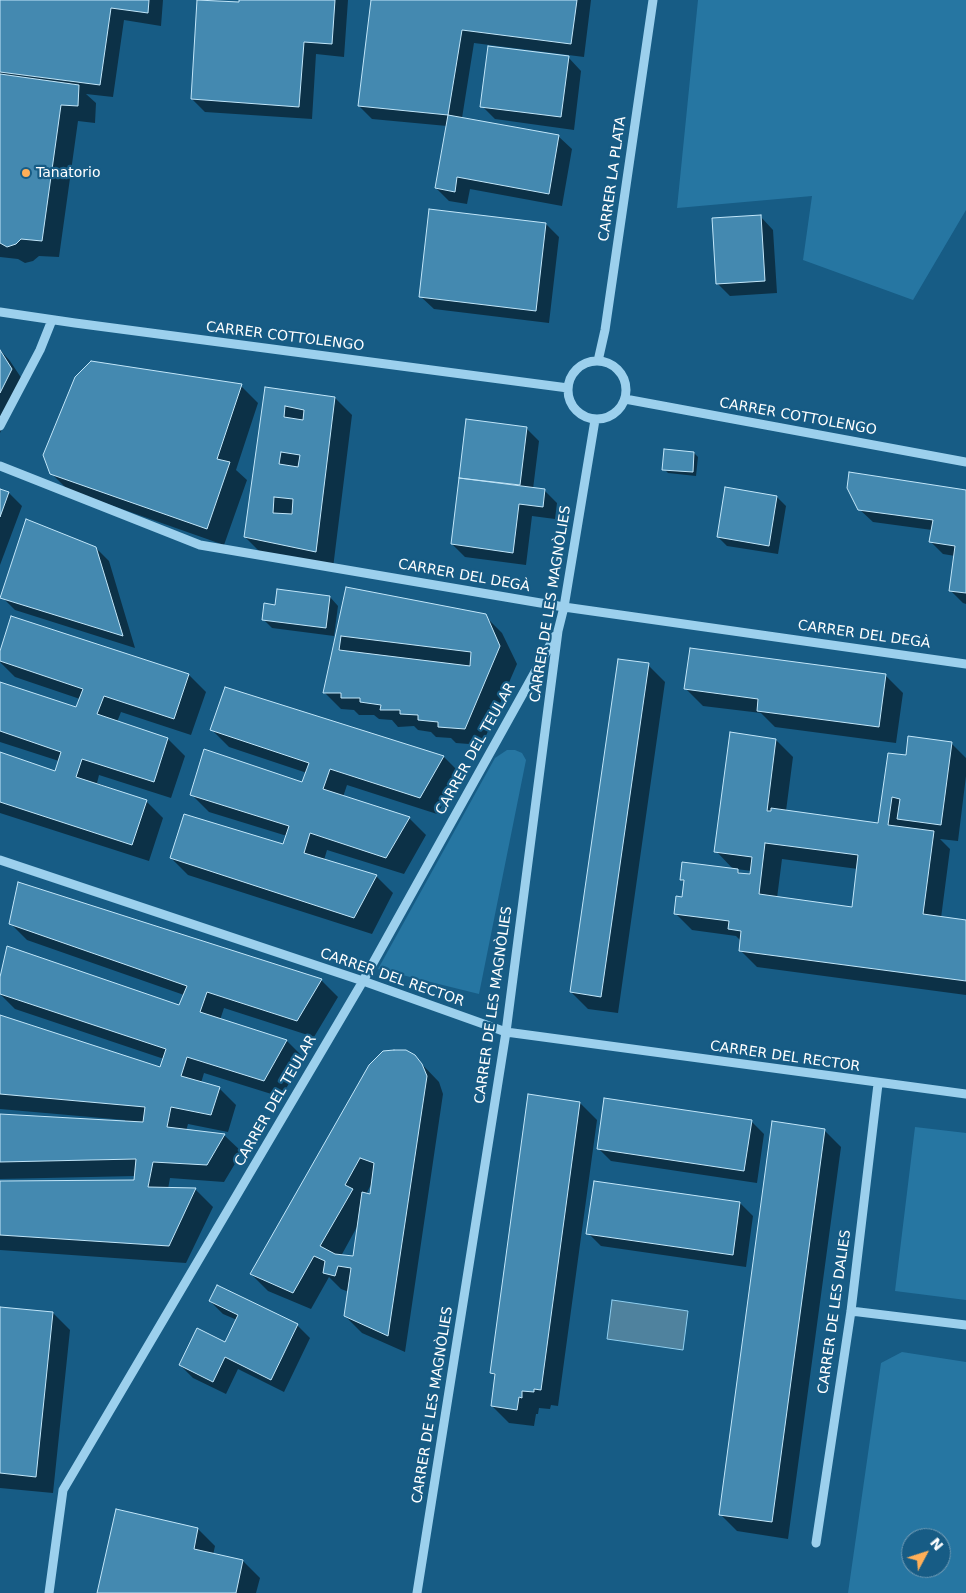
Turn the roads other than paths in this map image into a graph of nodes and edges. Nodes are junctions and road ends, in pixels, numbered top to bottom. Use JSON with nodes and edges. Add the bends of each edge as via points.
{"nodes":[{"id":1,"x":653,"y":0,"type":"edge"},
{"id":2,"x":0,"y":312,"type":"edge"},
{"id":3,"x":52,"y":320,"type":"junction"},
{"id":4,"x":598,"y":361,"type":"junction"},
{"id":5,"x":568,"y":388,"type":"junction"},
{"id":6,"x":625,"y":399,"type":"junction"},
{"id":7,"x":595,"y":420,"type":"junction"},
{"id":8,"x":0,"y":426,"type":"edge"},
{"id":9,"x":966,"y":462,"type":"edge"},
{"id":10,"x":0,"y":466,"type":"edge"},
{"id":11,"x":564,"y":607,"type":"junction"},
{"id":12,"x":558,"y":631,"type":"junction"},
{"id":13,"x":966,"y":664,"type":"edge"},
{"id":14,"x":0,"y":860,"type":"edge"},
{"id":15,"x":362,"y":981,"type":"junction"},
{"id":16,"x":506,"y":1032,"type":"junction"},
{"id":17,"x":878,"y":1084,"type":"junction"},
{"id":18,"x":966,"y":1094,"type":"edge"},
{"id":19,"x":851,"y":1311,"type":"junction"},
{"id":20,"x":966,"y":1325,"type":"edge"},
{"id":21,"x":816,"y":1543,"type":"dead end"},
{"id":22,"x":49,"y":1593,"type":"edge"},
{"id":23,"x":417,"y":1593,"type":"edge"}],
"edges":[{"from":1,"to":4,"type":"street","name":"CARRER LA PLATA"},
{"from":2,"to":3,"type":"street","name":"CARRER COTTOLENGO"},
{"from":3,"to":5,"type":"street","name":"CARRER COTTOLENGO"},
{"from":3,"to":8,"type":"street"},
{"from":4,"to":5,"type":"street","via":[[574,371]]},
{"from":4,"to":6,"type":"street","via":[[607,362],[621,374],[627,390]]},
{"from":5,"to":7,"type":"street","via":[[572,406],[586,418]]},
{"from":6,"to":7,"type":"street","via":[[614,415]]},
{"from":6,"to":9,"type":"street","name":"CARRER COTTOLENGO"},
{"from":7,"to":11,"type":"street","name":"CARRER DE LES MAGNÒLIES"},
{"from":10,"to":11,"type":"street","name":"CARRER DEL DEGÀ","via":[[200,545]]},
{"from":11,"to":12,"type":"street","name":"CARRER DE LES MAGNÒLIES"},
{"from":11,"to":13,"type":"street","name":"CARRER DEL DEGÀ"},
{"from":12,"to":15,"type":"street","name":"CARRER DEL TEULAR"},
{"from":12,"to":16,"type":"street","name":"CARRER DE LES MAGNÒLIES"},
{"from":14,"to":15,"type":"street","name":"CARRER DEL RECTOR"},
{"from":15,"to":16,"type":"street","name":"CARRER DEL RECTOR"},
{"from":15,"to":22,"type":"street","name":"CARRER DEL TEULAR","via":[[63,1490]]},
{"from":16,"to":17,"type":"street","name":"CARRER DEL RECTOR"},
{"from":16,"to":23,"type":"street","name":"CARRER DE LES MAGNÒLIES"},
{"from":17,"to":18,"type":"street","name":"CARRER DEL RECTOR"},
{"from":17,"to":19,"type":"street","name":"CARRER DE LES DALIES"},
{"from":19,"to":20,"type":"street"},
{"from":19,"to":21,"type":"street","name":"CARRER DE LES DALIES"}]}
